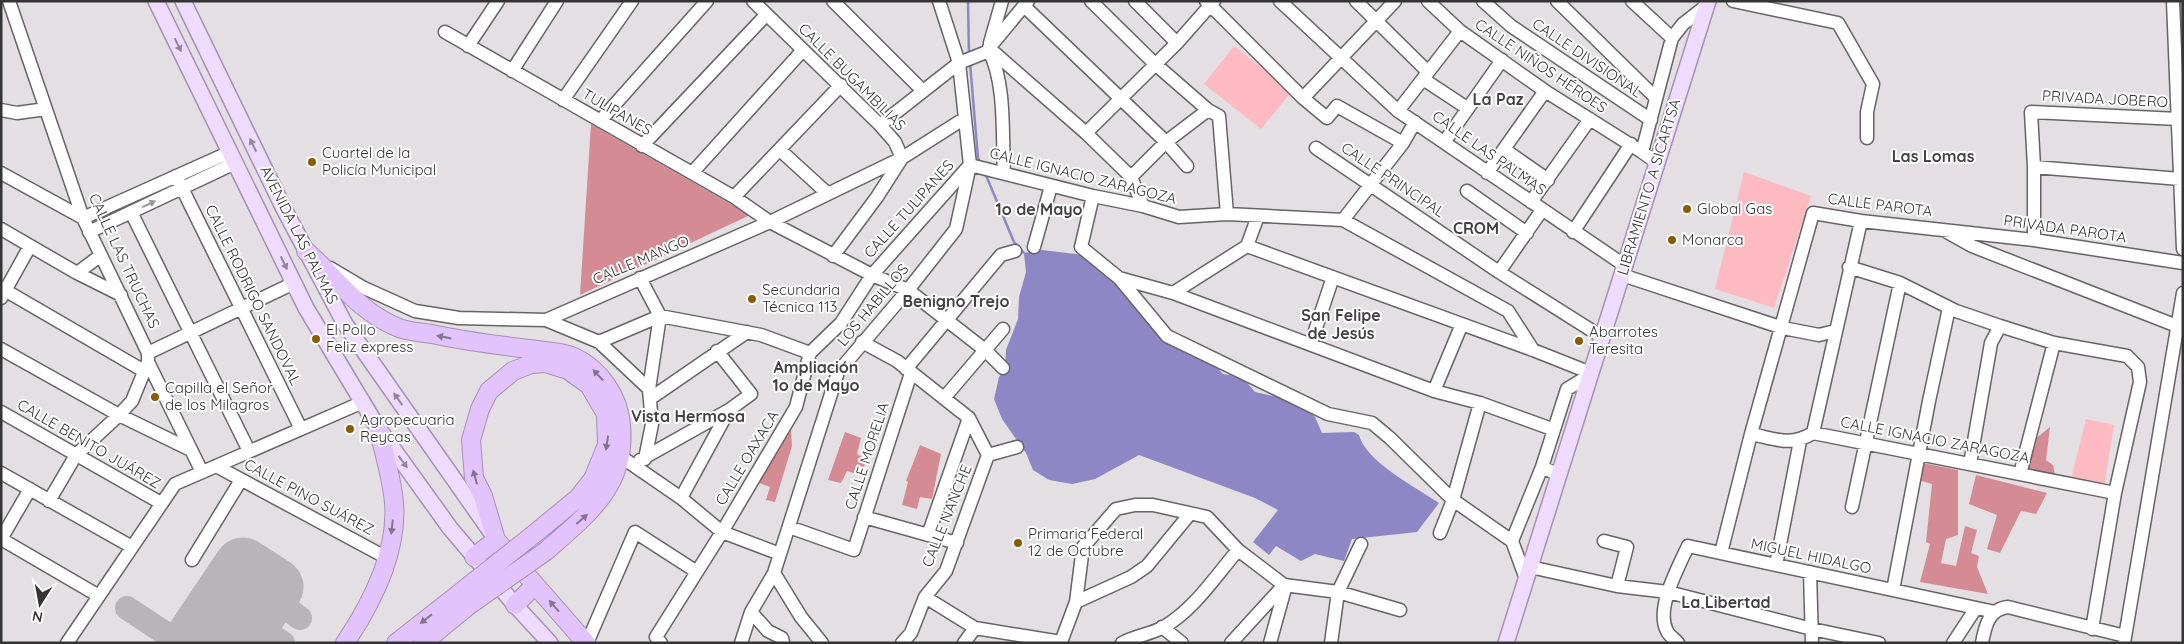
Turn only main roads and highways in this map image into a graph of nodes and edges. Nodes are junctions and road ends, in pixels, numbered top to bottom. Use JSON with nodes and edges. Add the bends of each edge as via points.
{"nodes":[{"id":1,"x":156,"y":1,"type":"edge"},
{"id":2,"x":183,"y":1,"type":"edge"},
{"id":3,"x":1707,"y":4,"type":"edge"},
{"id":4,"x":284,"y":209,"type":"junction"},
{"id":5,"x":262,"y":219,"type":"junction"},
{"id":6,"x":311,"y":255,"type":"junction"},
{"id":7,"x":341,"y":317,"type":"junction"},
{"id":8,"x":319,"y":329,"type":"junction"},
{"id":9,"x":378,"y":428,"type":"junction"},
{"id":10,"x":496,"y":540,"type":"junction"},
{"id":11,"x":474,"y":557,"type":"junction"},
{"id":12,"x":535,"y":585,"type":"junction"},
{"id":13,"x":462,"y":601,"type":"junction"},
{"id":14,"x":515,"y":605,"type":"junction"},
{"id":15,"x":344,"y":643,"type":"edge"},
{"id":16,"x":396,"y":643,"type":"edge"},
{"id":17,"x":424,"y":643,"type":"edge"},
{"id":18,"x":550,"y":643,"type":"edge"},
{"id":19,"x":586,"y":643,"type":"edge"},
{"id":20,"x":1506,"y":643,"type":"edge"}],
"edges":[{"from":1,"to":5,"type":"main road","name":"AVENIDA LAS PALMAS","one_way":true},
{"from":4,"to":2,"type":"main road","name":"AVENIDA LAS PALMAS","one_way":true},
{"from":3,"to":20,"type":"main road","name":"LIBRAMIENTO A SICARTSA"},
{"from":4,"to":5,"type":"main road"},
{"from":4,"to":6,"type":"main road","name":"AVENIDA LAS PALMAS"},
{"from":5,"to":8,"type":"main road","name":"AVENIDA LAS PALMAS","one_way":true},
{"from":6,"to":7,"type":"main road","name":"AVENIDA LAS PALMAS"},
{"from":13,"to":6,"type":"highway","one_way":true,"bridge":true,"via":[[546,551],[590,512],[609,487],[625,459],[621,424],[610,389],[595,371],[562,353],[466,341],[400,328],[363,307]]},
{"from":7,"to":8,"type":"main road"},
{"from":10,"to":7,"type":"main road","name":"AVENIDA LAS PALMAS","one_way":true},
{"from":8,"to":9,"type":"main road","name":"AVENIDA LAS PALMAS"},
{"from":9,"to":11,"type":"main road","name":"AVENIDA LAS PALMAS","one_way":true},
{"from":9,"to":15,"type":"highway","one_way":true,"via":[[391,478],[394,506],[387,558],[374,594]]},
{"from":10,"to":11,"type":"highway"},
{"from":10,"to":12,"type":"highway","name":"AVENIDA LAS PALMAS"},
{"from":10,"to":13,"type":"highway","one_way":true,"bridge":true,"via":[[474,478],[471,452],[474,426],[489,391],[513,371],[544,363],[568,370],[589,385],[606,414],[607,445],[593,478],[578,498],[532,534]]},
{"from":11,"to":14,"type":"main road","name":"AVENIDA LAS PALMAS"},
{"from":12,"to":14,"type":"highway"},
{"from":19,"to":12,"type":"highway","name":"AVENIDA LAS PALMAS","one_way":true},
{"from":13,"to":16,"type":"highway","one_way":true},
{"from":13,"to":17,"type":"highway"},
{"from":14,"to":18,"type":"main road","name":"AVENIDA LAS PALMAS"}]}
